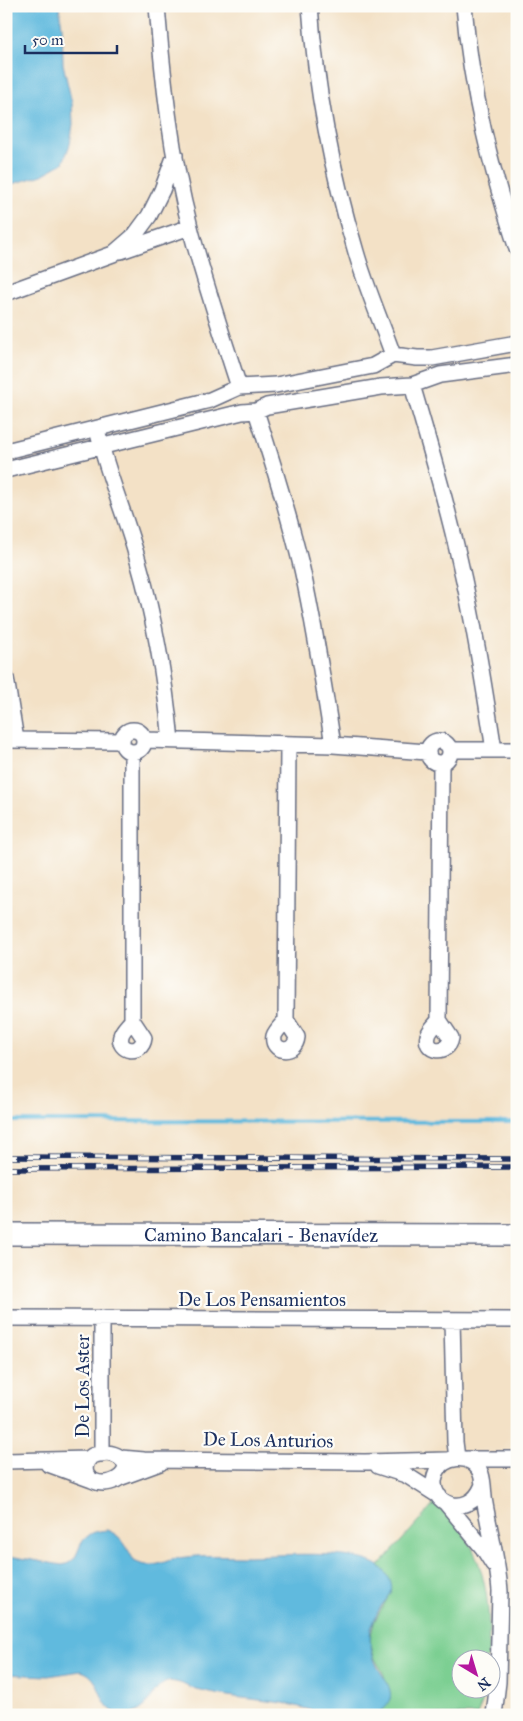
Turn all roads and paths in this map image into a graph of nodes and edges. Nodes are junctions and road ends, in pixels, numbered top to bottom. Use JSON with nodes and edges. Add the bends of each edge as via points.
{"nodes":[{"id":1,"x":157,"y":6,"type":"edge"},
{"id":2,"x":310,"y":6,"type":"edge"},
{"id":3,"x":464,"y":6,"type":"edge"},
{"id":4,"x":174,"y":154,"type":"junction"},
{"id":5,"x":190,"y":227,"type":"junction"},
{"id":6,"x":517,"y":249,"type":"edge"},
{"id":7,"x":113,"y":254,"type":"junction"},
{"id":8,"x":6,"y":293,"type":"edge"},
{"id":9,"x":517,"y":343,"type":"edge"},
{"id":10,"x":389,"y":358,"type":"junction"},
{"id":11,"x":417,"y":358,"type":"junction"},
{"id":12,"x":517,"y":365,"type":"edge"},
{"id":13,"x":418,"y":383,"type":"junction"},
{"id":14,"x":389,"y":386,"type":"junction"},
{"id":15,"x":263,"y":387,"type":"junction"},
{"id":16,"x":234,"y":389,"type":"junction"},
{"id":17,"x":255,"y":410,"type":"junction"},
{"id":18,"x":97,"y":429,"type":"junction"},
{"id":19,"x":101,"y":446,"type":"junction"},
{"id":20,"x":6,"y":451,"type":"edge"},
{"id":21,"x":6,"y":470,"type":"edge"},
{"id":22,"x":6,"y":678,"type":"edge"},
{"id":23,"x":11,"y":740,"type":"edge"},
{"id":24,"x":145,"y":740,"type":"junction"},
{"id":25,"x":122,"y":741,"type":"junction"},
{"id":26,"x":171,"y":741,"type":"junction"},
{"id":27,"x":288,"y":745,"type":"junction"},
{"id":28,"x":334,"y":746,"type":"junction"},
{"id":29,"x":450,"y":750,"type":"junction"},
{"id":30,"x":494,"y":750,"type":"junction"},
{"id":31,"x":517,"y":750,"type":"edge"},
{"id":32,"x":132,"y":752,"type":"junction"},
{"id":33,"x":427,"y":752,"type":"junction"},
{"id":34,"x":441,"y":763,"type":"junction"},
{"id":35,"x":132,"y":1020,"type":"dead end"},
{"id":36,"x":286,"y":1020,"type":"dead end"},
{"id":37,"x":440,"y":1020,"type":"dead end"},
{"id":38,"x":6,"y":1234,"type":"edge"},
{"id":39,"x":517,"y":1235,"type":"edge"},
{"id":40,"x":6,"y":1318,"type":"edge"},
{"id":41,"x":102,"y":1318,"type":"junction"},
{"id":42,"x":452,"y":1320,"type":"junction"},
{"id":43,"x":517,"y":1320,"type":"edge"},
{"id":44,"x":95,"y":1456,"type":"junction"},
{"id":45,"x":121,"y":1458,"type":"junction"},
{"id":46,"x":171,"y":1459,"type":"junction"},
{"id":47,"x":457,"y":1459,"type":"junction"},
{"id":48,"x":6,"y":1461,"type":"edge"},
{"id":49,"x":37,"y":1461,"type":"junction"},
{"id":50,"x":365,"y":1462,"type":"junction"},
{"id":51,"x":120,"y":1478,"type":"junction"},
{"id":52,"x":95,"y":1481,"type":"junction"},
{"id":53,"x":482,"y":1483,"type":"junction"},
{"id":54,"x":442,"y":1499,"type":"junction"},
{"id":55,"x":499,"y":1576,"type":"junction"},
{"id":56,"x":493,"y":1712,"type":"edge"}],
"edges":[{"from":1,"to":4,"type":"street"},
{"from":2,"to":10,"type":"street","via":[[323,117],[340,194]]},
{"from":3,"to":6,"type":"street","via":[[483,133]]},
{"from":4,"to":5,"type":"street"},
{"from":4,"to":7,"type":"street","via":[[149,216],[135,235]]},
{"from":5,"to":7,"type":"street"},
{"from":5,"to":16,"type":"street"},
{"from":7,"to":8,"type":"street"},
{"from":9,"to":11,"type":"street"},
{"from":10,"to":11,"type":"street"},
{"from":10,"to":14,"type":"street","via":[[382,369]]},
{"from":10,"to":15,"type":"street","via":[[373,366]]},
{"from":11,"to":13,"type":"street","via":[[426,375]]},
{"from":12,"to":13,"type":"street","via":[[440,375]]},
{"from":13,"to":14,"type":"street"},
{"from":13,"to":30,"type":"street","via":[[460,559],[479,651]]},
{"from":14,"to":17,"type":"street"},
{"from":15,"to":16,"type":"street"},
{"from":15,"to":17,"type":"street","via":[[270,397]]},
{"from":16,"to":17,"type":"street","via":[[230,399]]},
{"from":16,"to":18,"type":"street","via":[[210,400]]},
{"from":17,"to":19,"type":"street"},
{"from":17,"to":28,"type":"street","via":[[301,568],[316,634]]},
{"from":18,"to":19,"type":"street"},
{"from":18,"to":20,"type":"street"},
{"from":19,"to":21,"type":"street"},
{"from":19,"to":26,"type":"street","via":[[149,600]]},
{"from":22,"to":23,"type":"street"},
{"from":23,"to":25,"type":"street"},
{"from":24,"to":25,"type":"street","via":[[140,732],[133,730],[126,732]]},
{"from":24,"to":26,"type":"street"},
{"from":24,"to":32,"type":"street","via":[[142,749]]},
{"from":25,"to":32,"type":"street","via":[[126,750]]},
{"from":26,"to":27,"type":"street"},
{"from":27,"to":28,"type":"street"},
{"from":27,"to":36,"type":"street"},
{"from":28,"to":33,"type":"street"},
{"from":29,"to":30,"type":"street"},
{"from":29,"to":33,"type":"street","via":[[439,740],[432,742]]},
{"from":29,"to":34,"type":"street","via":[[447,760]]},
{"from":30,"to":31,"type":"street"},
{"from":32,"to":35,"type":"street"},
{"from":33,"to":34,"type":"street","via":[[431,760]]},
{"from":34,"to":37,"type":"street"},
{"from":38,"to":39,"type":"main road","name":"Camino Bancalari - Benavídez"},
{"from":40,"to":41,"type":"street","name":"De Los Pensamientos"},
{"from":41,"to":42,"type":"street","name":"De Los Pensamientos"},
{"from":41,"to":44,"type":"street","name":"De Los Aster"},
{"from":42,"to":43,"type":"street","name":"De Los Pensamientos"},
{"from":42,"to":47,"type":"street"},
{"from":44,"to":45,"type":"street","via":[[113,1454]]},
{"from":44,"to":49,"type":"street"},
{"from":44,"to":52,"type":"street","via":[[85,1466],[88,1477]]},
{"from":45,"to":46,"type":"street","name":"De Los Anturios"},
{"from":45,"to":51,"type":"street","via":[[126,1467]]},
{"from":46,"to":50,"type":"street","name":"De Los Anturios"},
{"from":46,"to":51,"type":"street"},
{"from":47,"to":50,"type":"street"},
{"from":47,"to":53,"type":"street","via":[[478,1467]]},
{"from":47,"to":53,"type":"street","via":[[517,1459],[500,1465]]},
{"from":47,"to":54,"type":"street","via":[[438,1469],[435,1476],[435,1490]]},
{"from":48,"to":49,"type":"street"},
{"from":49,"to":52,"type":"street"},
{"from":50,"to":54,"type":"street","via":[[406,1475]]},
{"from":51,"to":52,"type":"street"},
{"from":53,"to":54,"type":"street","via":[[479,1494],[467,1504],[452,1505]]},
{"from":53,"to":55,"type":"street"},
{"from":54,"to":55,"type":"street","via":[[483,1548]]},
{"from":55,"to":56,"type":"street","via":[[499,1674]]}]}
